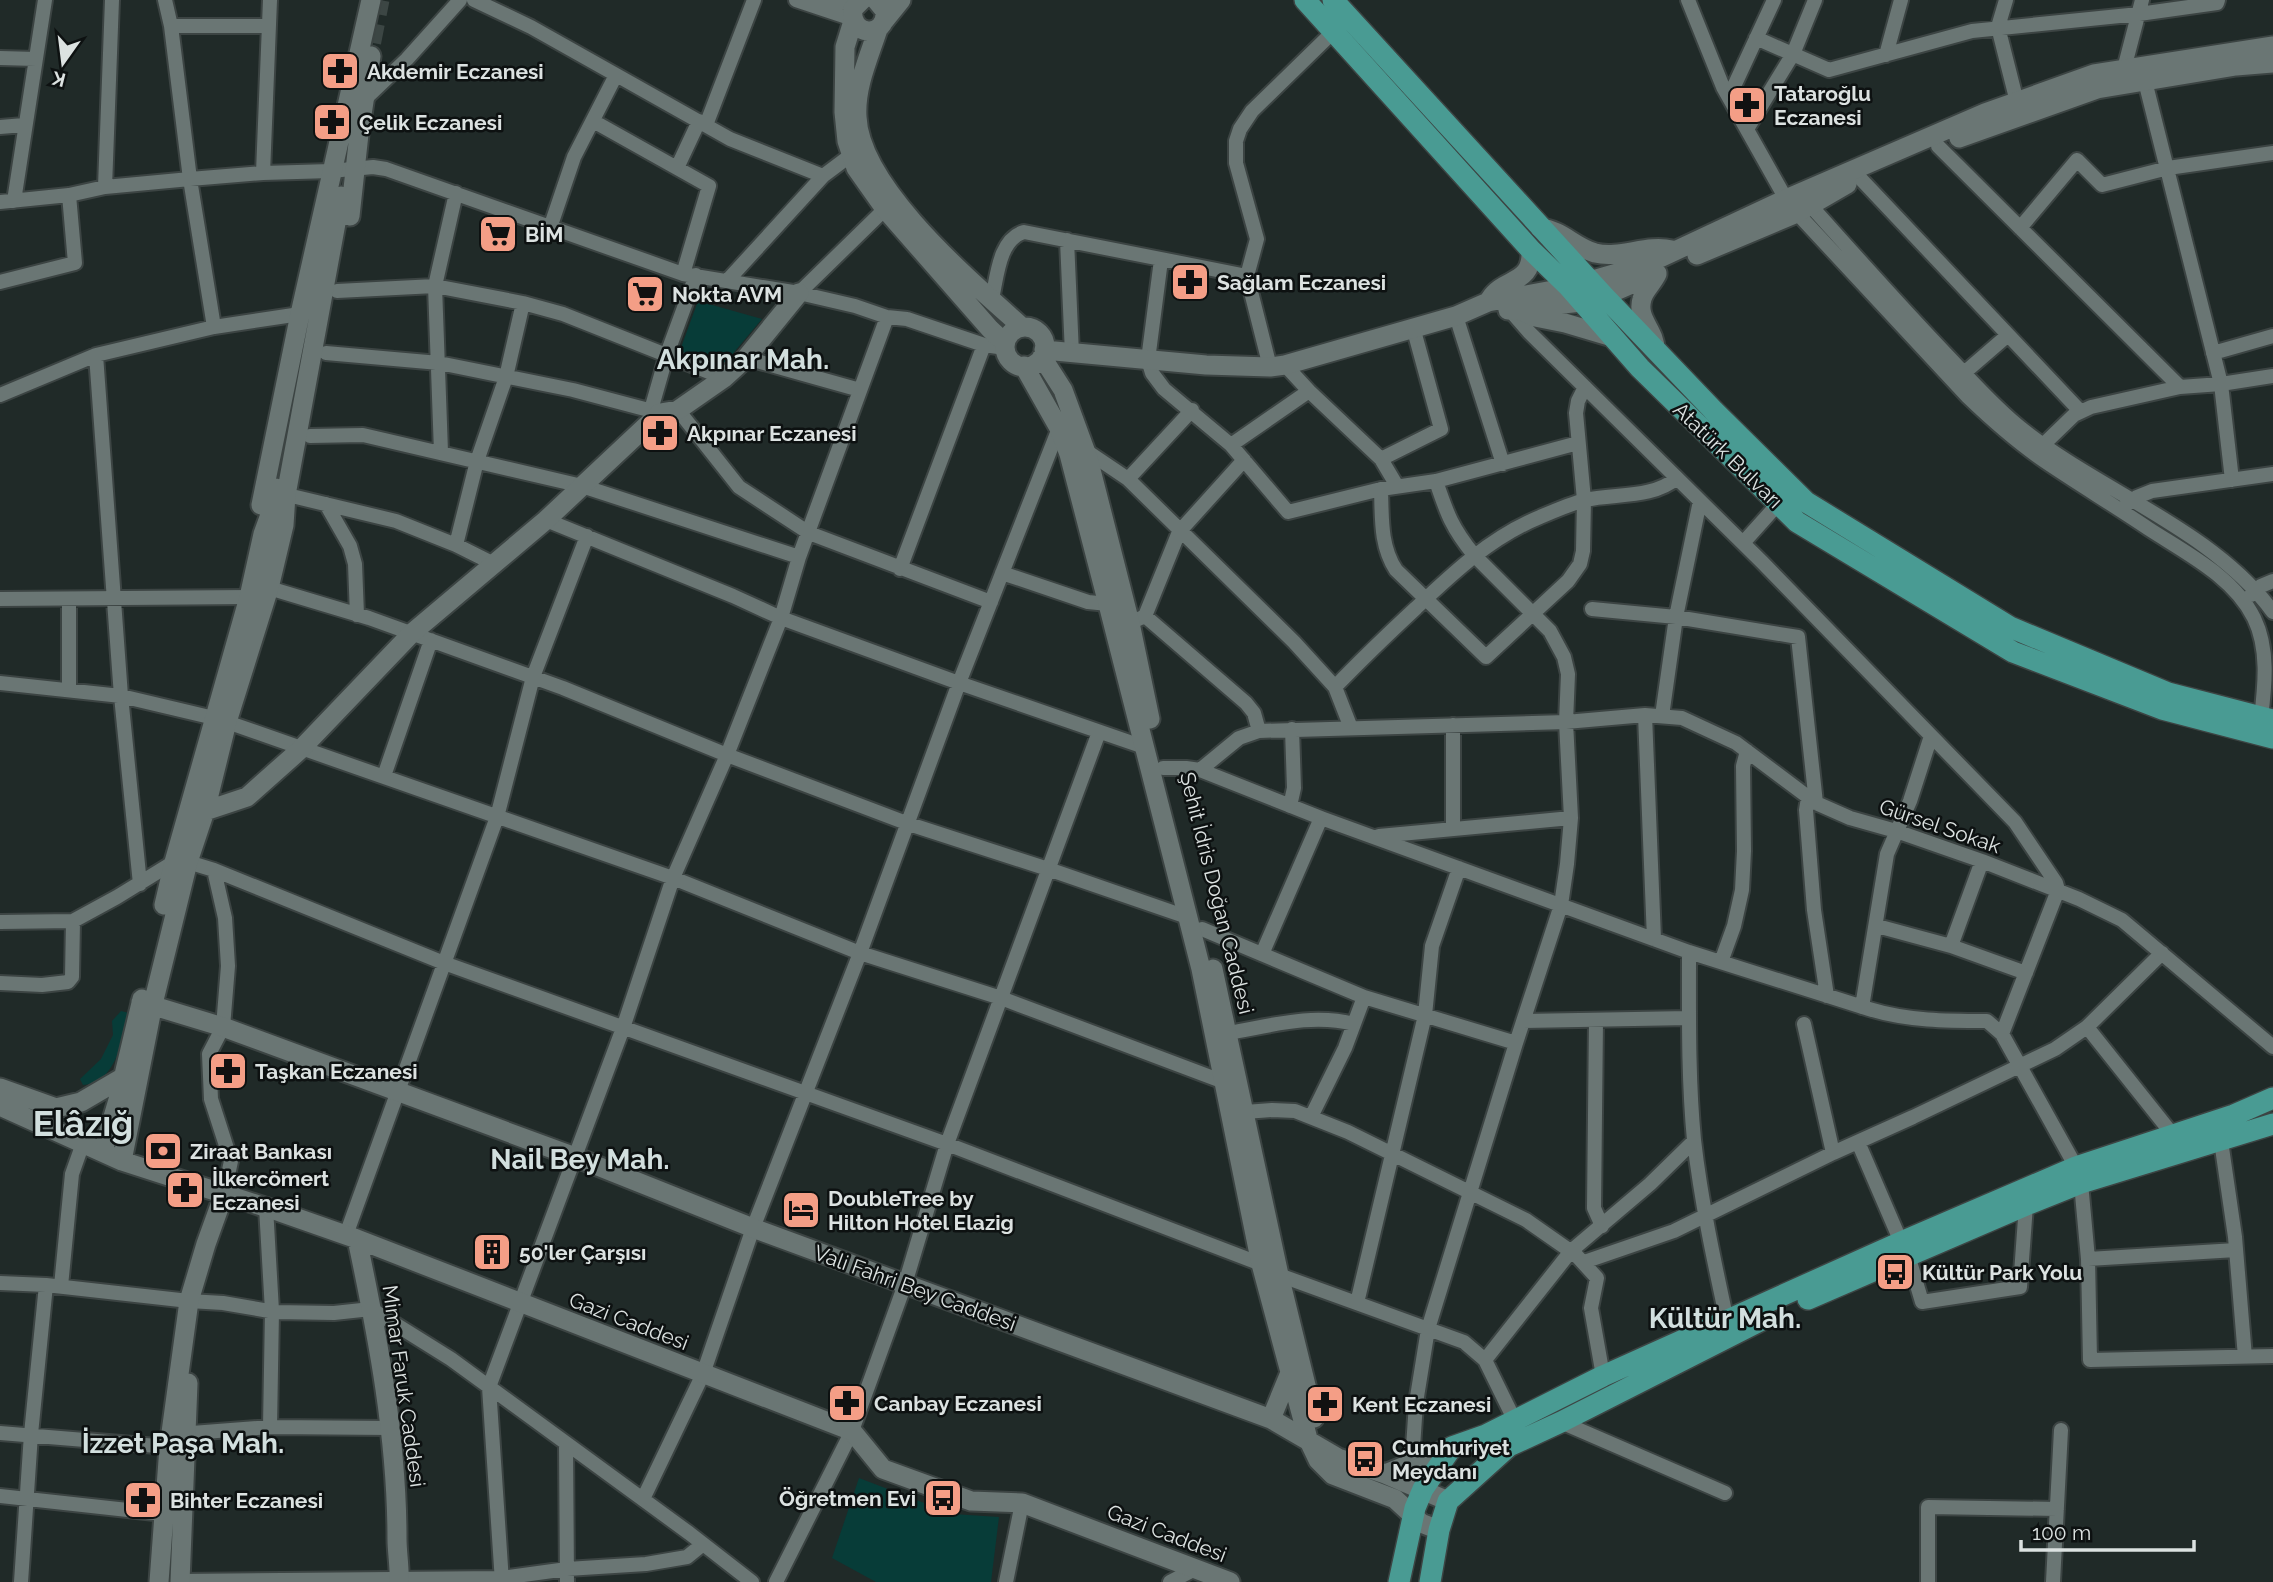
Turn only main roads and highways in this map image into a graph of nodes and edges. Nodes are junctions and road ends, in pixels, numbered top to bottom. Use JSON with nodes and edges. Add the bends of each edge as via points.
{"nodes":[{"id":1,"x":371,"y":0,"type":"edge"},
{"id":2,"x":382,"y":0,"type":"edge"},
{"id":3,"x":901,"y":0,"type":"edge"},
{"id":4,"x":1304,"y":0,"type":"edge"},
{"id":5,"x":1333,"y":0,"type":"edge"},
{"id":6,"x":861,"y":8,"type":"edge"},
{"id":7,"x":881,"y":25,"type":"junction"},
{"id":8,"x":2273,"y":45,"type":"edge"},
{"id":9,"x":2273,"y":63,"type":"edge"},
{"id":10,"x":1798,"y":206,"type":"junction"},
{"id":11,"x":1540,"y":228,"type":"junction"},
{"id":12,"x":1531,"y":250,"type":"junction"},
{"id":13,"x":1676,"y":252,"type":"junction"},
{"id":14,"x":1658,"y":272,"type":"junction"},
{"id":15,"x":1598,"y":289,"type":"junction"},
{"id":16,"x":799,"y":293,"type":"road end"},
{"id":17,"x":1576,"y":295,"type":"junction"},
{"id":18,"x":1484,"y":304,"type":"junction"},
{"id":19,"x":1513,"y":309,"type":"junction"},
{"id":20,"x":1022,"y":327,"type":"junction"},
{"id":21,"x":1612,"y":337,"type":"junction"},
{"id":22,"x":1005,"y":345,"type":"junction"},
{"id":23,"x":1655,"y":349,"type":"junction"},
{"id":24,"x":1037,"y":358,"type":"junction"},
{"id":25,"x":284,"y":525,"type":"junction"},
{"id":26,"x":263,"y":534,"type":"junction"},
{"id":27,"x":2267,"y":719,"type":"edge"},
{"id":28,"x":221,"y":720,"type":"junction"},
{"id":29,"x":2273,"y":738,"type":"edge"},
{"id":30,"x":199,"y":809,"type":"junction"},
{"id":31,"x":1195,"y":923,"type":"junction"},
{"id":32,"x":147,"y":1003,"type":"junction"},
{"id":33,"x":122,"y":1078,"type":"junction"},
{"id":34,"x":0,"y":1088,"type":"edge"},
{"id":35,"x":2273,"y":1098,"type":"edge"},
{"id":36,"x":0,"y":1106,"type":"edge"},
{"id":37,"x":2273,"y":1124,"type":"edge"},
{"id":38,"x":103,"y":1152,"type":"junction"},
{"id":39,"x":122,"y":1161,"type":"junction"},
{"id":40,"x":2078,"y":1175,"type":"junction"},
{"id":41,"x":224,"y":1194,"type":"junction"},
{"id":42,"x":352,"y":1237,"type":"junction"},
{"id":43,"x":1904,"y":1248,"type":"junction"},
{"id":44,"x":1289,"y":1376,"type":"junction"},
{"id":45,"x":1271,"y":1419,"type":"junction"},
{"id":46,"x":176,"y":1438,"type":"junction"},
{"id":47,"x":1315,"y":1444,"type":"junction"},
{"id":48,"x":1452,"y":1447,"type":"junction"},
{"id":49,"x":1385,"y":1474,"type":"junction"},
{"id":50,"x":1423,"y":1489,"type":"junction"},
{"id":51,"x":1448,"y":1501,"type":"junction"},
{"id":52,"x":1413,"y":1516,"type":"junction"},
{"id":53,"x":1439,"y":1530,"type":"junction"},
{"id":54,"x":180,"y":1581,"type":"edge"},
{"id":55,"x":400,"y":1581,"type":"edge"},
{"id":56,"x":159,"y":1582,"type":"edge"},
{"id":57,"x":1230,"y":1582,"type":"edge"},
{"id":58,"x":1399,"y":1582,"type":"edge"},
{"id":59,"x":1430,"y":1582,"type":"edge"}],
"edges":[{"from":1,"to":26,"type":"main road","via":[[300,314],[260,512]]},
{"from":2,"to":25,"type":"main road","via":[[326,353],[296,497]]},
{"from":3,"to":7,"type":"main road"},
{"from":4,"to":12,"type":"main road","name":"Atatürk Bulvarı"},
{"from":5,"to":11,"type":"main road","name":"Atatürk Bulvarı"},
{"from":6,"to":7,"type":"main road","via":[[885,11]]},
{"from":6,"to":7,"type":"main road","via":[[863,30]]},
{"from":6,"to":22,"type":"main road","via":[[845,47],[845,126],[850,155],[885,208]]},
{"from":7,"to":20,"type":"main road","via":[[857,103],[862,145],[897,204]]},
{"from":8,"to":10,"type":"main road","via":[[2094,74],[1972,119]]},
{"from":9,"to":10,"type":"main road","via":[[2097,89],[1938,146]]},
{"from":10,"to":13,"type":"main road"},
{"from":10,"to":14,"type":"main road"},
{"from":11,"to":13,"type":"main road","via":[[1556,231],[1599,254],[1655,248]]},
{"from":11,"to":15,"type":"main road","name":"Atatürk Bulvarı"},
{"from":12,"to":17,"type":"main road","name":"Atatürk Bulvarı"},
{"from":12,"to":18,"type":"main road","via":[[1523,276],[1496,291]]},
{"from":13,"to":15,"type":"main road"},
{"from":14,"to":15,"type":"main road"},
{"from":14,"to":23,"type":"main road","via":[[1640,303]]},
{"from":15,"to":17,"type":"main road"},
{"from":15,"to":23,"type":"main road","name":"Atatürk Bulvarı"},
{"from":16,"to":30,"type":"main road","via":[[746,358],[724,378],[663,411],[247,797]]},
{"from":17,"to":18,"type":"main road"},
{"from":17,"to":19,"type":"main road"},
{"from":17,"to":21,"type":"main road","name":"Atatürk Bulvarı"},
{"from":18,"to":19,"type":"main road","via":[[1491,310]]},
{"from":18,"to":24,"type":"main road","via":[[1277,366],[1072,354]]},
{"from":19,"to":21,"type":"main road"},
{"from":20,"to":22,"type":"main road","via":[[1011,332]]},
{"from":20,"to":24,"type":"main road","via":[[1043,338]]},
{"from":21,"to":29,"type":"main road","name":"Atatürk Bulvarı","via":[[1797,522],[2012,652],[2162,709]]},
{"from":22,"to":24,"type":"main road","via":[[1012,362]]},
{"from":23,"to":27,"type":"main road","name":"Atatürk Bulvarı","via":[[1806,502],[2010,627],[2168,693]]},
{"from":24,"to":31,"type":"main road","name":"Şehit İdris Doğan Caddesi","via":[[1069,454],[1144,747]]},
{"from":24,"to":31,"type":"main road","name":"Şehit İdris Doğan Caddesi","via":[[1063,390],[1138,620],[1153,733]]},
{"from":25,"to":26,"type":"main road","via":[[337,195]]},
{"from":25,"to":28,"type":"main road","via":[[269,588]]},
{"from":26,"to":28,"type":"main road"},
{"from":28,"to":30,"type":"main road"},
{"from":30,"to":32,"type":"main road","via":[[181,862]]},
{"from":31,"to":44,"type":"main road","name":"Şehit İdris Doğan Caddesi","via":[[1261,1264]]},
{"from":31,"to":47,"type":"main road","name":"Şehit İdris Doğan Caddesi","via":[[1217,984]]},
{"from":32,"to":33,"type":"main road"},
{"from":32,"to":39,"type":"main road"},
{"from":32,"to":45,"type":"main road","name":"Vali Fahri Bey Caddesi","via":[[398,1091]]},
{"from":33,"to":34,"type":"main road","via":[[82,1102],[56,1108]]},
{"from":33,"to":38,"type":"main road"},
{"from":35,"to":40,"type":"main road"},
{"from":36,"to":38,"type":"main road","name":"Gazi Caddesi"},
{"from":37,"to":40,"type":"main road"},
{"from":38,"to":39,"type":"main road","name":"Gazi Caddesi"},
{"from":39,"to":41,"type":"main road","name":"Gazi Caddesi"},
{"from":40,"to":43,"type":"main road"},
{"from":40,"to":43,"type":"main road","via":[[2026,1205]]},
{"from":41,"to":42,"type":"main road","name":"Gazi Caddesi"},
{"from":41,"to":46,"type":"main road","via":[[189,1301]]},
{"from":42,"to":55,"type":"main road","name":"Mimar Faruk Caddesi","via":[[371,1309],[391,1428]]},
{"from":42,"to":57,"type":"main road","name":"Gazi Caddesi","via":[[852,1431],[883,1469],[971,1501],[1022,1503]]},
{"from":43,"to":48,"type":"main road","via":[[1727,1321],[1603,1376],[1486,1436]]},
{"from":43,"to":51,"type":"main road","via":[[1509,1446]]},
{"from":44,"to":45,"type":"main road"},
{"from":44,"to":47,"type":"main road","name":"Şehit İdris Doğan Caddesi"},
{"from":45,"to":47,"type":"main road","name":"Vali Fahri Bey Caddesi"},
{"from":46,"to":54,"type":"main road"},
{"from":46,"to":56,"type":"main road"},
{"from":47,"to":49,"type":"main road","name":"Vali Fahri Bey Caddesi","via":[[1338,1458]]},
{"from":47,"to":52,"type":"main road","via":[[1318,1460],[1333,1475],[1395,1499]]},
{"from":48,"to":49,"type":"main road"},
{"from":48,"to":50,"type":"main road"},
{"from":49,"to":50,"type":"main road","name":"Vali Fahri Bey Caddesi"},
{"from":50,"to":51,"type":"main road","name":"Vali Fahri Bey Caddesi"},
{"from":50,"to":52,"type":"main road"},
{"from":51,"to":53,"type":"main road"},
{"from":52,"to":53,"type":"main road"},
{"from":52,"to":58,"type":"main road"},
{"from":53,"to":59,"type":"main road"}]}
